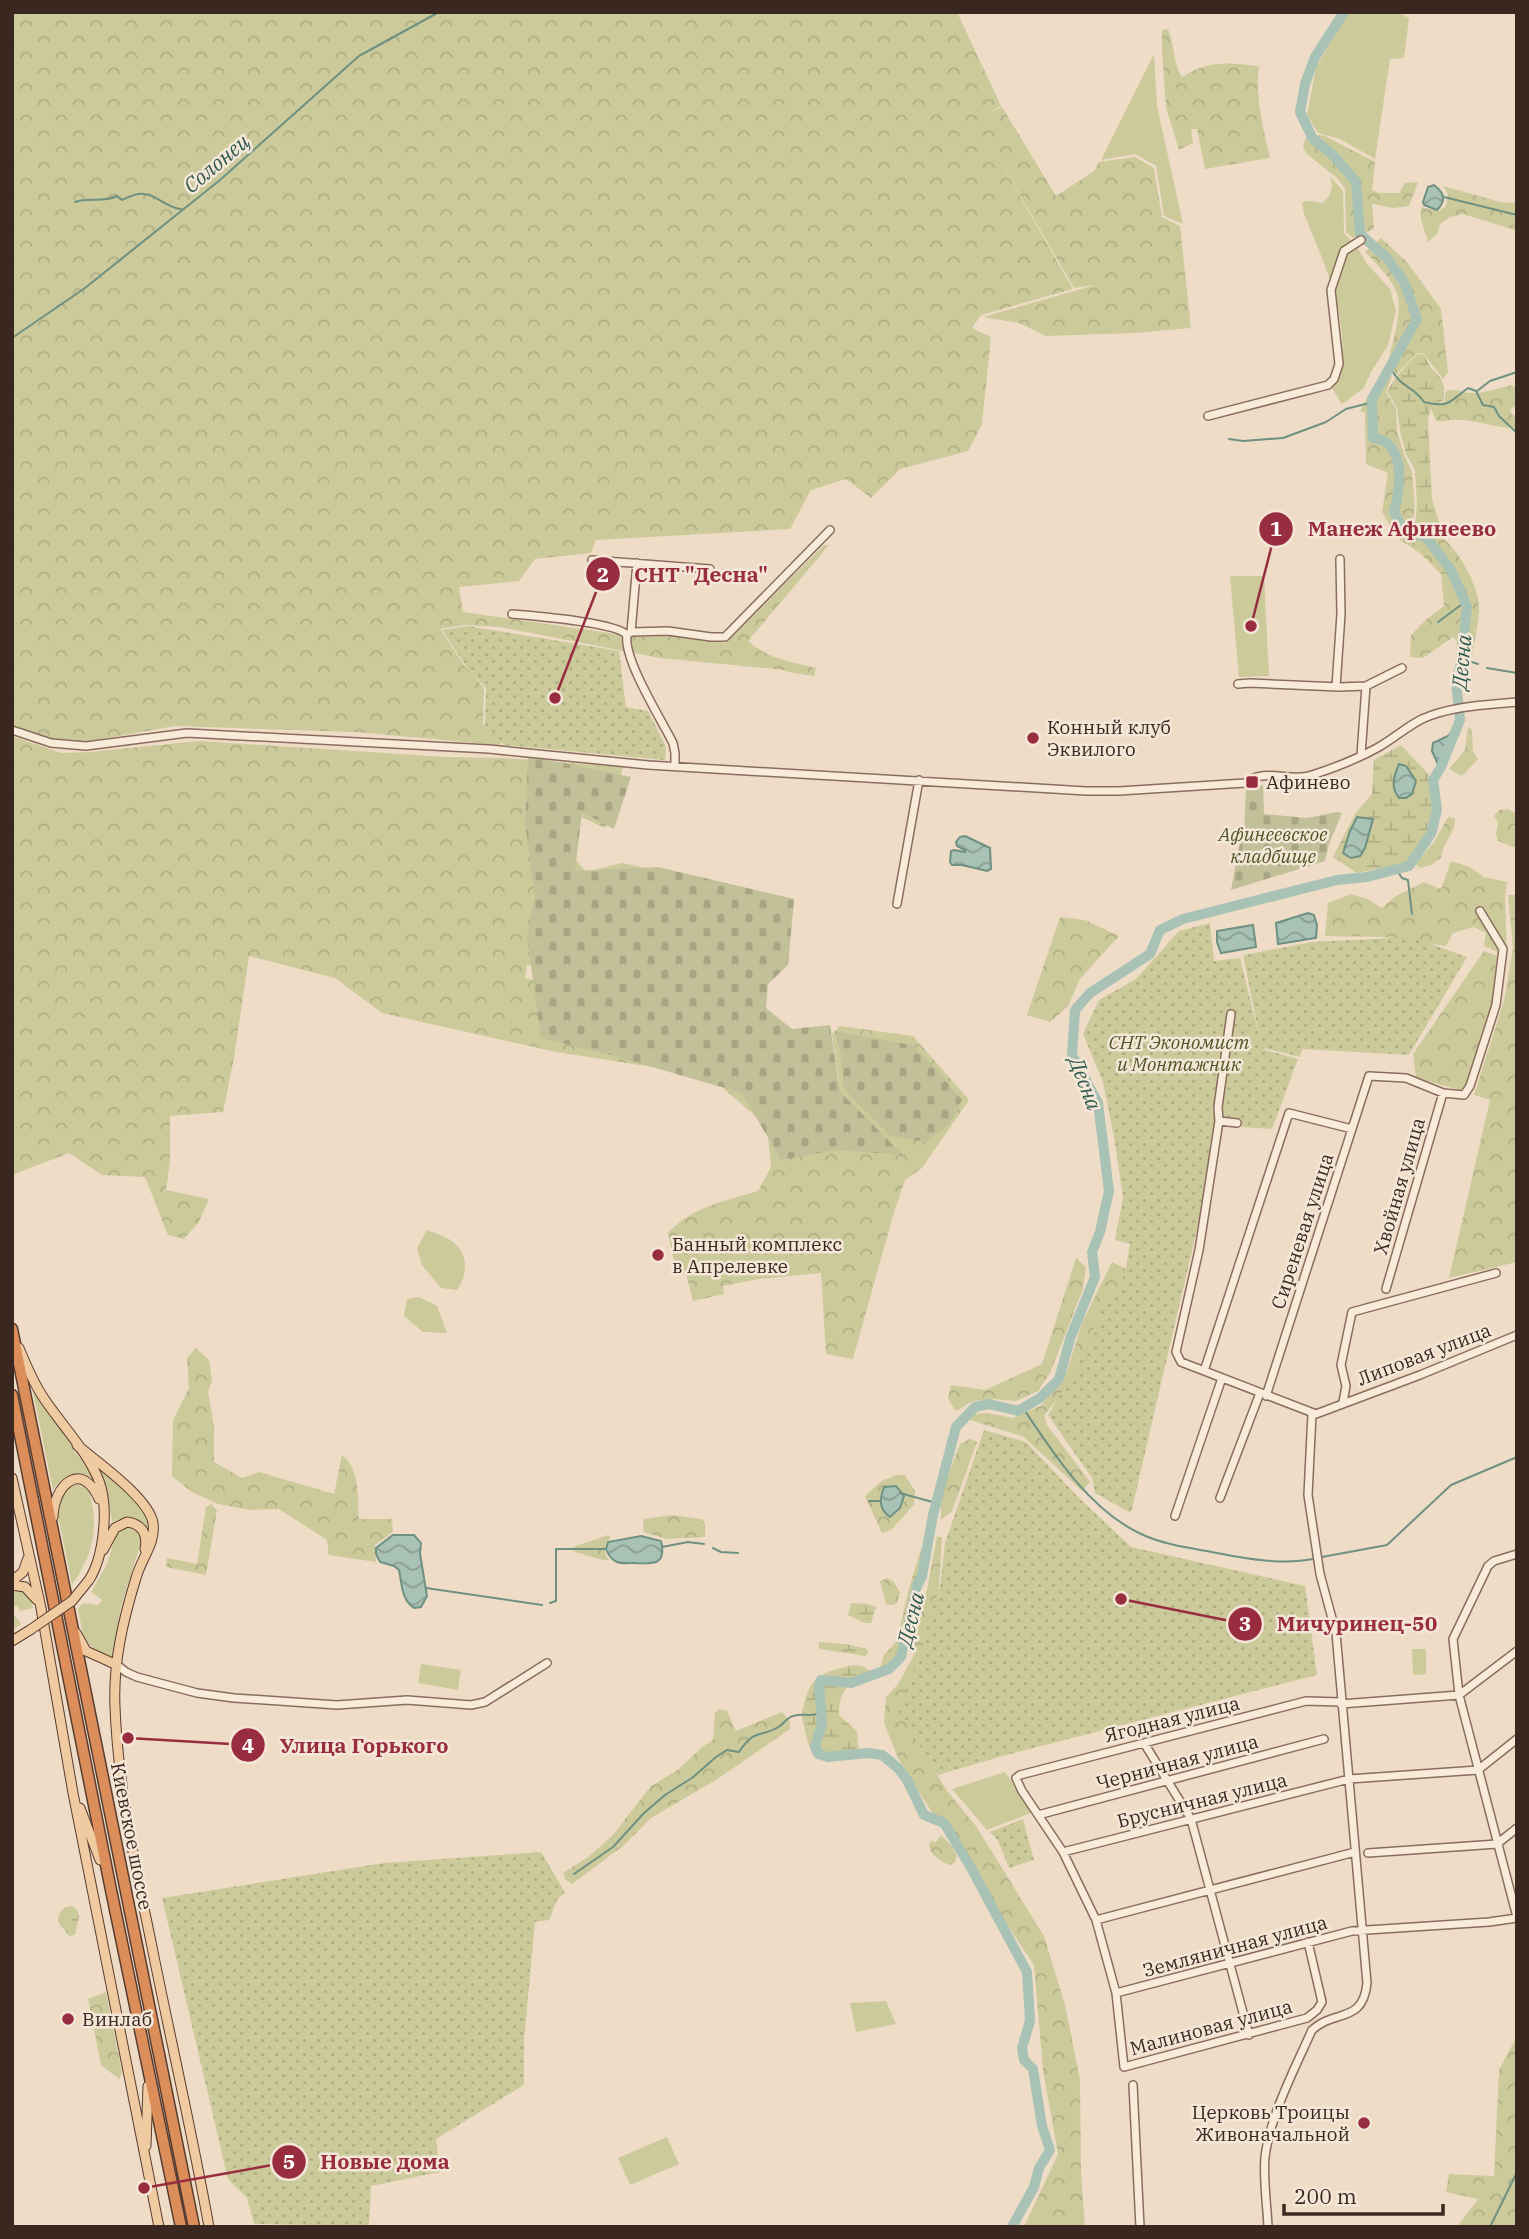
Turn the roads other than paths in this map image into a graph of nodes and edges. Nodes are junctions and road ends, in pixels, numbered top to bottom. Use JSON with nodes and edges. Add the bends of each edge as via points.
{"nodes":[{"id":1,"x":1361,"y":240,"type":"dead end"},
{"id":2,"x":1208,"y":416,"type":"dead end"},
{"id":3,"x":830,"y":530,"type":"dead end"},
{"id":4,"x":592,"y":559,"type":"dead end"},
{"id":5,"x":1340,"y":559,"type":"dead end"},
{"id":6,"x":637,"y":563,"type":"junction"},
{"id":7,"x":710,"y":569,"type":"dead end"},
{"id":8,"x":512,"y":614,"type":"dead end"},
{"id":9,"x":629,"y":634,"type":"junction"},
{"id":10,"x":1402,"y":668,"type":"dead end"},
{"id":11,"x":1238,"y":684,"type":"dead end"},
{"id":12,"x":1366,"y":686,"type":"junction"},
{"id":13,"x":1336,"y":687,"type":"junction"},
{"id":14,"x":1517,"y":702,"type":"edge"},
{"id":15,"x":12,"y":730,"type":"edge"},
{"id":16,"x":1361,"y":755,"type":"junction"},
{"id":17,"x":674,"y":765,"type":"junction"},
{"id":18,"x":919,"y":780,"type":"junction"},
{"id":19,"x":897,"y":904,"type":"dead end"},
{"id":20,"x":1480,"y":911,"type":"dead end"},
{"id":21,"x":1231,"y":1014,"type":"dead end"},
{"id":22,"x":1443,"y":1093,"type":"junction"},
{"id":23,"x":1219,"y":1121,"type":"junction"},
{"id":24,"x":1237,"y":1123,"type":"dead end"},
{"id":25,"x":1352,"y":1129,"type":"junction"},
{"id":26,"x":1496,"y":1273,"type":"dead end"},
{"id":27,"x":1386,"y":1289,"type":"dead end"},
{"id":28,"x":13,"y":1332,"type":"edge"},
{"id":29,"x":1517,"y":1335,"type":"edge"},
{"id":30,"x":1203,"y":1371,"type":"junction"},
{"id":31,"x":1222,"y":1378,"type":"junction"},
{"id":32,"x":1263,"y":1394,"type":"junction"},
{"id":33,"x":12,"y":1395,"type":"edge"},
{"id":34,"x":1343,"y":1402,"type":"junction"},
{"id":35,"x":1312,"y":1414,"type":"junction"},
{"id":36,"x":77,"y":1445,"type":"junction"},
{"id":37,"x":12,"y":1478,"type":"edge"},
{"id":38,"x":1220,"y":1498,"type":"dead end"},
{"id":39,"x":102,"y":1509,"type":"junction"},
{"id":40,"x":1175,"y":1516,"type":"dead end"},
{"id":41,"x":54,"y":1533,"type":"junction"},
{"id":42,"x":28,"y":1553,"type":"junction"},
{"id":43,"x":1517,"y":1554,"type":"edge"},
{"id":44,"x":100,"y":1555,"type":"junction"},
{"id":45,"x":143,"y":1560,"type":"junction"},
{"id":46,"x":12,"y":1583,"type":"edge"},
{"id":47,"x":41,"y":1608,"type":"junction"},
{"id":48,"x":72,"y":1626,"type":"junction"},
{"id":49,"x":12,"y":1639,"type":"edge"},
{"id":50,"x":1517,"y":1651,"type":"edge"},
{"id":51,"x":547,"y":1663,"type":"dead end"},
{"id":52,"x":117,"y":1665,"type":"junction"},
{"id":53,"x":1459,"y":1695,"type":"junction"},
{"id":54,"x":1341,"y":1703,"type":"junction"},
{"id":55,"x":1324,"y":1739,"type":"dead end"},
{"id":56,"x":1517,"y":1739,"type":"edge"},
{"id":57,"x":1144,"y":1743,"type":"junction"},
{"id":58,"x":1478,"y":1770,"type":"junction"},
{"id":59,"x":1349,"y":1779,"type":"junction"},
{"id":60,"x":1168,"y":1781,"type":"junction"},
{"id":61,"x":73,"y":1793,"type":"junction"},
{"id":62,"x":1038,"y":1815,"type":"junction"},
{"id":63,"x":1191,"y":1819,"type":"junction"},
{"id":64,"x":1517,"y":1828,"type":"edge"},
{"id":65,"x":1497,"y":1844,"type":"junction"},
{"id":66,"x":1063,"y":1852,"type":"junction"},
{"id":67,"x":1355,"y":1852,"type":"junction"},
{"id":68,"x":1368,"y":1853,"type":"dead end"},
{"id":69,"x":111,"y":1890,"type":"junction"},
{"id":70,"x":1210,"y":1890,"type":"junction"},
{"id":71,"x":1517,"y":1917,"type":"edge"},
{"id":72,"x":1096,"y":1920,"type":"junction"},
{"id":73,"x":1362,"y":1931,"type":"junction"},
{"id":74,"x":1308,"y":1942,"type":"junction"},
{"id":75,"x":1230,"y":1963,"type":"junction"},
{"id":76,"x":1116,"y":1993,"type":"junction"},
{"id":77,"x":1248,"y":2035,"type":"junction"},
{"id":78,"x":147,"y":2064,"type":"junction"},
{"id":79,"x":1133,"y":2085,"type":"dead end"},
{"id":80,"x":149,"y":2176,"type":"junction"},
{"id":81,"x":159,"y":2227,"type":"edge"},
{"id":82,"x":181,"y":2227,"type":"edge"},
{"id":83,"x":194,"y":2227,"type":"edge"},
{"id":84,"x":209,"y":2227,"type":"edge"},
{"id":85,"x":1140,"y":2227,"type":"edge"},
{"id":86,"x":1268,"y":2227,"type":"edge"}],
"edges":[{"from":1,"to":2,"type":"street","via":[[1344,251],[1331,290],[1339,364],[1334,379],[1328,385]]},
{"from":3,"to":9,"type":"street","via":[[725,636],[668,631]]},
{"from":4,"to":6,"type":"street"},
{"from":5,"to":13,"type":"street"},
{"from":6,"to":7,"type":"street"},
{"from":6,"to":9,"type":"street"},
{"from":8,"to":9,"type":"street"},
{"from":9,"to":17,"type":"street","via":[[630,659],[673,743]]},
{"from":10,"to":12,"type":"street"},
{"from":11,"to":13,"type":"street"},
{"from":12,"to":13,"type":"street"},
{"from":12,"to":16,"type":"street"},
{"from":14,"to":16,"type":"street","via":[[1440,713]]},
{"from":15,"to":17,"type":"street","via":[[51,743],[86,746],[187,733],[489,749]]},
{"from":16,"to":18,"type":"street","via":[[1309,777],[1261,775],[1245,783],[1132,790]]},
{"from":17,"to":18,"type":"street"},
{"from":18,"to":19,"type":"street"},
{"from":20,"to":22,"type":"street","via":[[1503,949],[1496,1005],[1470,1086],[1464,1095]]},
{"from":21,"to":23,"type":"street"},
{"from":22,"to":25,"type":"street","name":"Сиреневая улица","via":[[1406,1078],[1369,1076]]},
{"from":22,"to":27,"type":"street","name":"Хвойная улица"},
{"from":23,"to":24,"type":"street"},
{"from":23,"to":30,"type":"street","via":[[1199,1250],[1176,1352],[1181,1362]]},
{"from":25,"to":30,"type":"street","via":[[1289,1113]]},
{"from":25,"to":32,"type":"street","name":"Сиреневая улица"},
{"from":26,"to":34,"type":"street","via":[[1352,1312],[1341,1365],[1346,1386]]},
{"from":28,"to":36,"type":"main road","via":[[36,1385]]},
{"from":28,"to":41,"type":"highway","name":"Киевское шоссе"},
{"from":29,"to":34,"type":"street","name":"Липовая улица"},
{"from":30,"to":31,"type":"street"},
{"from":31,"to":32,"type":"street"},
{"from":31,"to":40,"type":"street"},
{"from":32,"to":35,"type":"street"},
{"from":32,"to":38,"type":"street","name":"Сиреневая улица"},
{"from":33,"to":69,"type":"highway","name":"Киевское шоссе"},
{"from":34,"to":35,"type":"street","name":"Липовая улица"},
{"from":35,"to":54,"type":"street","via":[[1308,1495],[1320,1574],[1336,1633]]},
{"from":36,"to":39,"type":"main road","via":[[100,1483]]},
{"from":36,"to":45,"type":"main road","via":[[148,1508],[153,1532]]},
{"from":37,"to":42,"type":"main road"},
{"from":39,"to":41,"type":"main road","via":[[91,1485],[80,1480],[68,1482],[54,1502]]},
{"from":39,"to":44,"type":"main road"},
{"from":41,"to":48,"type":"highway","name":"Киевское шоссе"},
{"from":42,"to":46,"type":"main road","via":[[24,1569]]},
{"from":42,"to":47,"type":"main road"},
{"from":43,"to":53,"type":"street","via":[[1489,1564],[1454,1635]]},
{"from":44,"to":45,"type":"main road","via":[[115,1528],[130,1522],[146,1535]]},
{"from":44,"to":49,"type":"main road","bridge":true,"via":[[89,1580],[72,1601]]},
{"from":45,"to":52,"type":"main road","via":[[127,1610]]},
{"from":46,"to":47,"type":"main road","via":[[29,1590]]},
{"from":47,"to":61,"type":"main road"},
{"from":48,"to":52,"type":"main road","via":[[86,1651]]},
{"from":48,"to":83,"type":"highway","name":"Киевское шоссе"},
{"from":50,"to":53,"type":"street"},
{"from":51,"to":52,"type":"street","via":[[485,1702],[471,1705],[407,1700],[337,1705],[234,1698],[136,1677]]},
{"from":52,"to":84,"type":"main road","via":[[117,1739],[130,1840]]},
{"from":53,"to":54,"type":"street","name":"Ягодная улица"},
{"from":53,"to":58,"type":"street"},
{"from":54,"to":57,"type":"street","name":"Ягодная улица","via":[[1306,1701]]},
{"from":54,"to":59,"type":"street"},
{"from":55,"to":60,"type":"street","name":"Черничная улица"},
{"from":56,"to":58,"type":"street"},
{"from":57,"to":60,"type":"street"},
{"from":57,"to":62,"type":"street","name":"Ягодная улица","via":[[1020,1775],[1016,1782]]},
{"from":58,"to":59,"type":"street","name":"Брусничная улица"},
{"from":58,"to":65,"type":"street"},
{"from":59,"to":63,"type":"street","name":"Брусничная улица"},
{"from":59,"to":67,"type":"street"},
{"from":60,"to":62,"type":"street","name":"Черничная улица"},
{"from":60,"to":63,"type":"street"},
{"from":61,"to":69,"type":"main road"},
{"from":61,"to":80,"type":"main road"},
{"from":62,"to":66,"type":"street"},
{"from":63,"to":66,"type":"street","name":"Брусничная улица"},
{"from":63,"to":70,"type":"street"},
{"from":64,"to":65,"type":"street"},
{"from":65,"to":68,"type":"street"},
{"from":65,"to":71,"type":"street"},
{"from":66,"to":72,"type":"street"},
{"from":67,"to":70,"type":"street"},
{"from":67,"to":73,"type":"street"},
{"from":69,"to":78,"type":"highway","name":"Киевское шоссе"},
{"from":70,"to":72,"type":"street"},
{"from":70,"to":75,"type":"street"},
{"from":71,"to":73,"type":"street","name":"Земляничная улица"},
{"from":72,"to":76,"type":"street"},
{"from":73,"to":74,"type":"street","name":"Земляничная улица"},
{"from":73,"to":86,"type":"street","via":[[1367,1983],[1360,2007],[1320,2022],[1312,2030],[1284,2092],[1265,2159]]},
{"from":74,"to":75,"type":"street","name":"Земляничная улица"},
{"from":74,"to":77,"type":"street","name":"Малиновая улица","via":[[1322,2002],[1317,2010],[1307,2018]]},
{"from":75,"to":76,"type":"street","name":"Земляничная улица"},
{"from":75,"to":77,"type":"street"},
{"from":76,"to":77,"type":"street","name":"Малиновая улица","via":[[1124,2067]]},
{"from":78,"to":80,"type":"main road"},
{"from":78,"to":82,"type":"highway","name":"Киевское шоссе"},
{"from":79,"to":85,"type":"street"},
{"from":80,"to":81,"type":"main road"}]}
